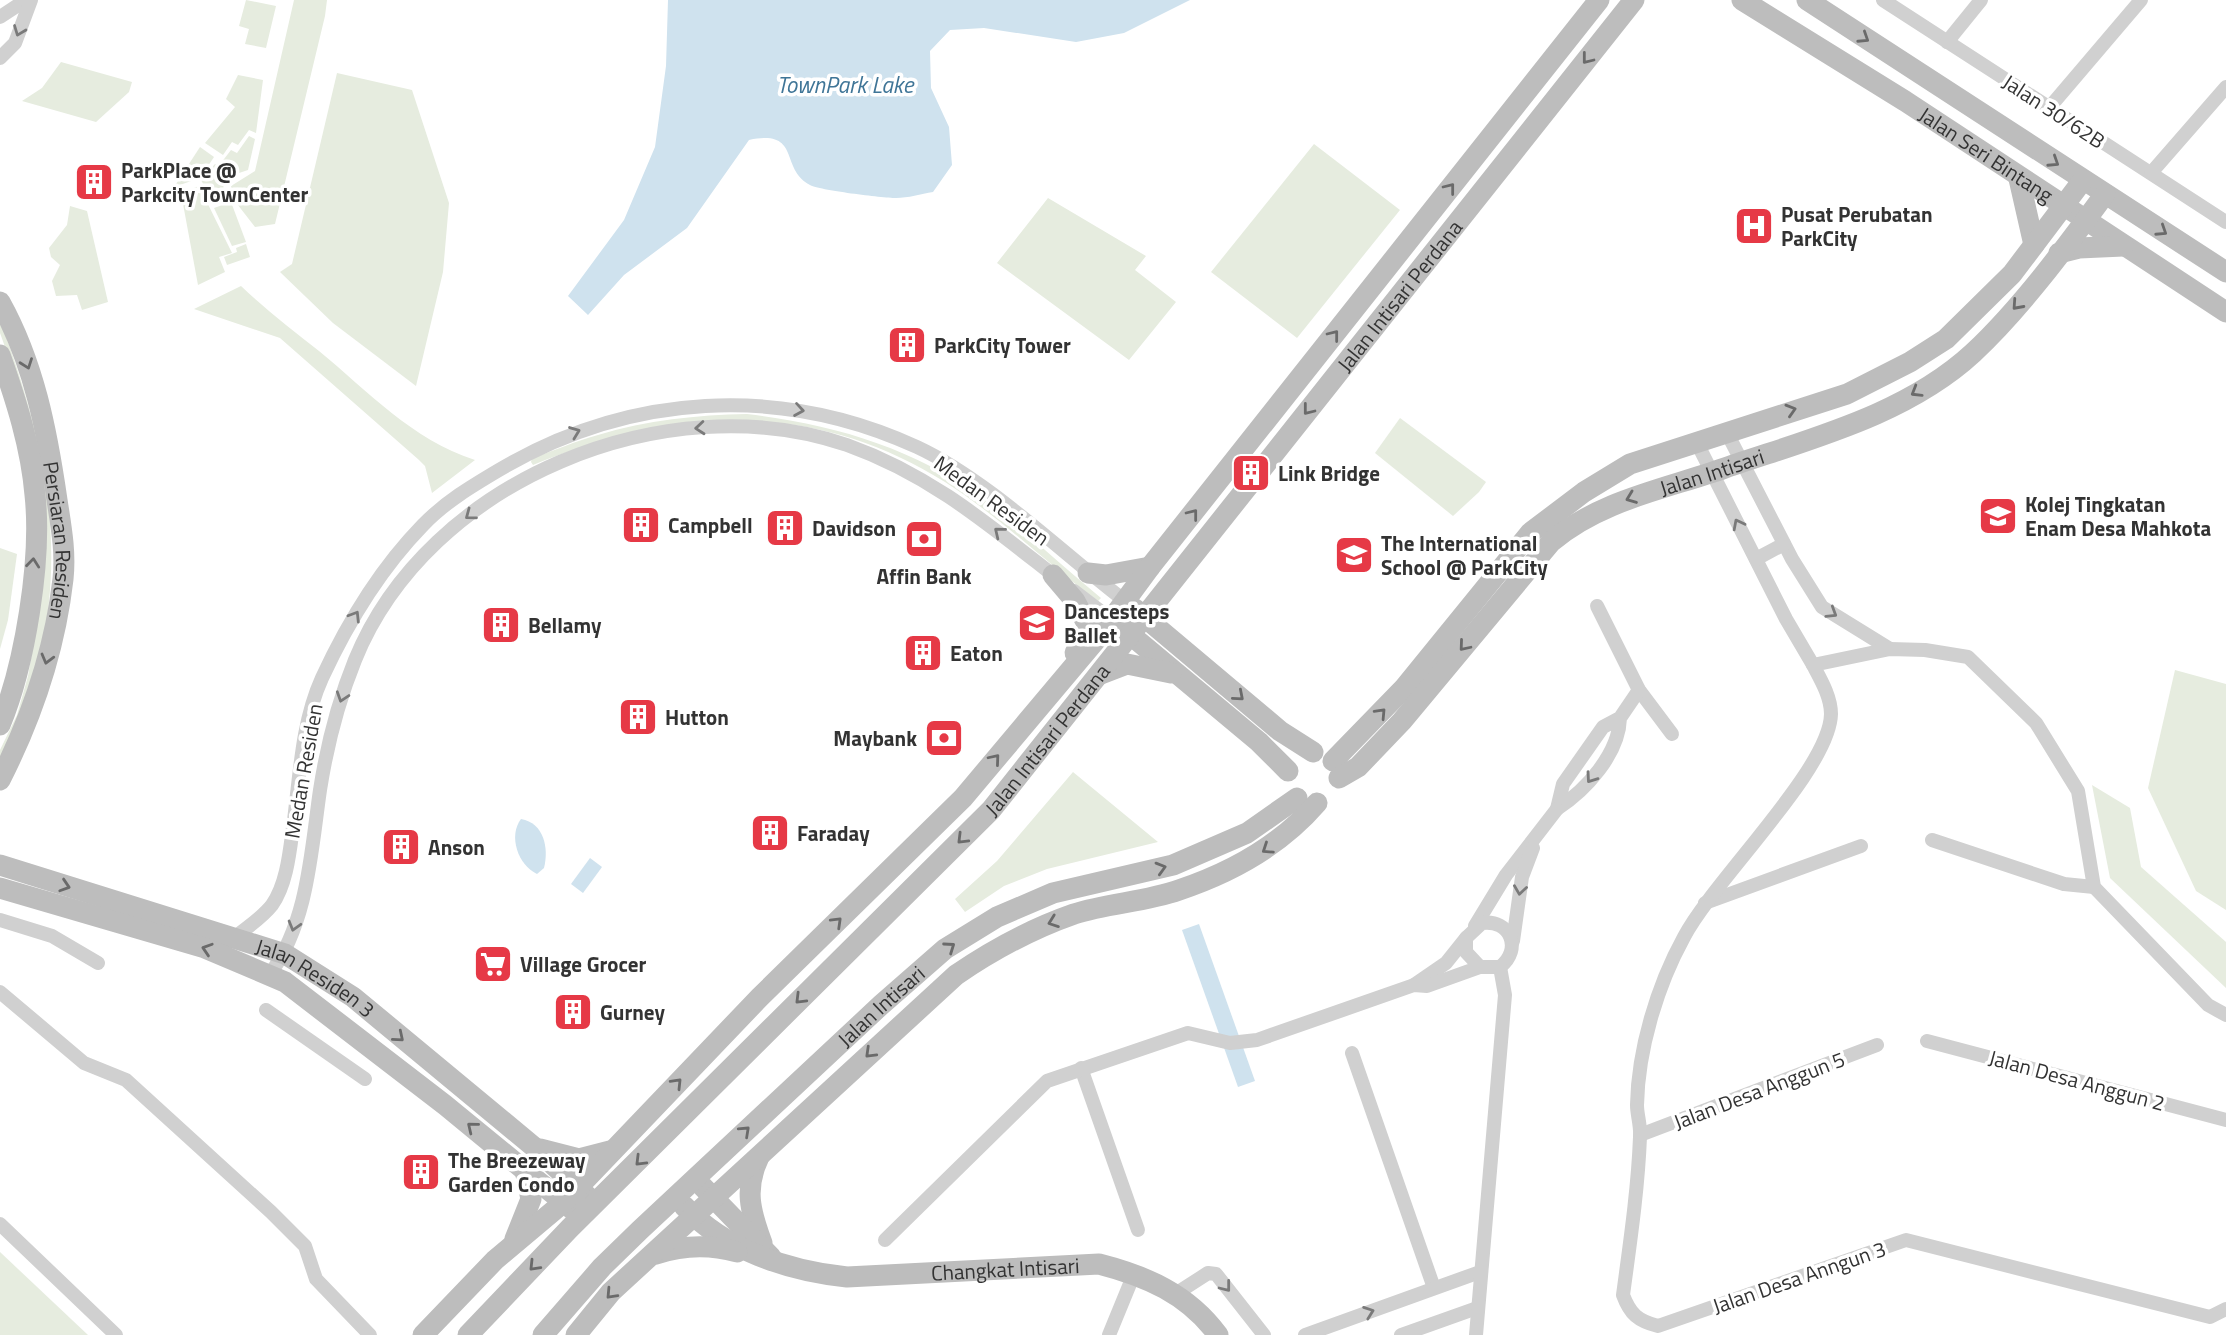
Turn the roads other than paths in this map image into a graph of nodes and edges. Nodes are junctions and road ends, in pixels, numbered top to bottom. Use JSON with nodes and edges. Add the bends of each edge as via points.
{"nodes":[{"id":1,"x":26,"y":0,"type":"edge"},
{"id":2,"x":32,"y":0,"type":"edge"},
{"id":3,"x":1742,"y":0,"type":"edge"},
{"id":4,"x":1807,"y":0,"type":"edge"},
{"id":5,"x":1882,"y":0,"type":"edge"},
{"id":6,"x":1981,"y":0,"type":"edge"},
{"id":7,"x":2141,"y":0,"type":"edge"},
{"id":8,"x":1597,"y":1,"type":"edge"},
{"id":9,"x":1634,"y":2,"type":"edge"},
{"id":10,"x":0,"y":17,"type":"edge"},
{"id":11,"x":1947,"y":42,"type":"junction"},
{"id":12,"x":0,"y":58,"type":"edge"},
{"id":13,"x":2226,"y":87,"type":"edge"},
{"id":14,"x":2049,"y":108,"type":"junction"},
{"id":15,"x":2151,"y":173,"type":"junction"},
{"id":16,"x":2019,"y":179,"type":"junction"},
{"id":17,"x":2083,"y":180,"type":"junction"},
{"id":18,"x":2105,"y":194,"type":"junction"},
{"id":19,"x":2064,"y":206,"type":"junction"},
{"id":20,"x":2085,"y":221,"type":"junction"},
{"id":21,"x":2226,"y":222,"type":"edge"},
{"id":22,"x":2034,"y":245,"type":"junction"},
{"id":23,"x":2123,"y":246,"type":"junction"},
{"id":24,"x":2059,"y":253,"type":"junction"},
{"id":25,"x":2226,"y":272,"type":"edge"},
{"id":26,"x":0,"y":302,"type":"edge"},
{"id":27,"x":2226,"y":312,"type":"edge"},
{"id":28,"x":0,"y":355,"type":"edge"},
{"id":29,"x":1313,"y":361,"type":"junction"},
{"id":30,"x":1335,"y":375,"type":"junction"},
{"id":31,"x":1726,"y":431,"type":"junction"},
{"id":32,"x":1696,"y":441,"type":"junction"},
{"id":33,"x":1743,"y":462,"type":"junction"},
{"id":34,"x":1712,"y":473,"type":"junction"},
{"id":35,"x":1784,"y":544,"type":"junction"},
{"id":36,"x":1756,"y":559,"type":"junction"},
{"id":37,"x":1150,"y":567,"type":"junction"},
{"id":38,"x":1088,"y":573,"type":"junction"},
{"id":39,"x":1053,"y":575,"type":"junction"},
{"id":40,"x":1177,"y":576,"type":"junction"},
{"id":41,"x":1125,"y":601,"type":"junction"},
{"id":42,"x":1597,"y":606,"type":"dead end"},
{"id":43,"x":1145,"y":617,"type":"junction"},
{"id":44,"x":1112,"y":620,"type":"junction"},
{"id":45,"x":1131,"y":635,"type":"junction"},
{"id":46,"x":1890,"y":649,"type":"junction"},
{"id":47,"x":1187,"y":652,"type":"junction"},
{"id":48,"x":1813,"y":665,"type":"junction"},
{"id":49,"x":1100,"y":674,"type":"junction"},
{"id":50,"x":1180,"y":676,"type":"junction"},
{"id":51,"x":1639,"y":690,"type":"junction"},
{"id":52,"x":1045,"y":698,"type":"junction"},
{"id":53,"x":0,"y":725,"type":"edge"},
{"id":54,"x":1672,"y":734,"type":"dead end"},
{"id":55,"x":1328,"y":763,"type":"junction"},
{"id":56,"x":1288,"y":771,"type":"junction"},
{"id":57,"x":0,"y":780,"type":"edge"},
{"id":58,"x":1307,"y":801,"type":"junction"},
{"id":59,"x":1538,"y":837,"type":"junction"},
{"id":60,"x":1931,"y":840,"type":"dead end"},
{"id":61,"x":1861,"y":846,"type":"dead end"},
{"id":62,"x":0,"y":865,"type":"edge"},
{"id":63,"x":2094,"y":887,"type":"junction"},
{"id":64,"x":0,"y":888,"type":"edge"},
{"id":65,"x":1705,"y":903,"type":"junction"},
{"id":66,"x":0,"y":920,"type":"edge"},
{"id":67,"x":1471,"y":932,"type":"junction"},
{"id":68,"x":234,"y":939,"type":"junction"},
{"id":69,"x":1513,"y":945,"type":"junction"},
{"id":70,"x":285,"y":954,"type":"junction"},
{"id":71,"x":98,"y":963,"type":"dead end"},
{"id":72,"x":1500,"y":967,"type":"junction"},
{"id":73,"x":1480,"y":968,"type":"junction"},
{"id":74,"x":270,"y":974,"type":"junction"},
{"id":75,"x":1415,"y":985,"type":"junction"},
{"id":76,"x":0,"y":992,"type":"edge"},
{"id":77,"x":266,"y":1010,"type":"dead end"},
{"id":78,"x":2226,"y":1015,"type":"edge"},
{"id":79,"x":1927,"y":1041,"type":"dead end"},
{"id":80,"x":1877,"y":1045,"type":"dead end"},
{"id":81,"x":1352,"y":1052,"type":"dead end"},
{"id":82,"x":1082,"y":1068,"type":"junction"},
{"id":83,"x":365,"y":1079,"type":"dead end"},
{"id":84,"x":2226,"y":1120,"type":"edge"},
{"id":85,"x":1640,"y":1135,"type":"junction"},
{"id":86,"x":534,"y":1147,"type":"junction"},
{"id":87,"x":612,"y":1150,"type":"junction"},
{"id":88,"x":762,"y":1152,"type":"junction"},
{"id":89,"x":525,"y":1170,"type":"junction"},
{"id":90,"x":695,"y":1178,"type":"junction"},
{"id":91,"x":571,"y":1194,"type":"junction"},
{"id":92,"x":675,"y":1197,"type":"junction"},
{"id":93,"x":713,"y":1197,"type":"junction"},
{"id":94,"x":589,"y":1211,"type":"junction"},
{"id":95,"x":693,"y":1216,"type":"junction"},
{"id":96,"x":0,"y":1224,"type":"edge"},
{"id":97,"x":1138,"y":1230,"type":"dead end"},
{"id":98,"x":885,"y":1240,"type":"dead end"},
{"id":99,"x":513,"y":1244,"type":"junction"},
{"id":100,"x":766,"y":1255,"type":"junction"},
{"id":101,"x":650,"y":1256,"type":"junction"},
{"id":102,"x":1480,"y":1272,"type":"junction"},
{"id":103,"x":1134,"y":1274,"type":"junction"},
{"id":104,"x":1434,"y":1288,"type":"junction"},
{"id":105,"x":1177,"y":1293,"type":"junction"},
{"id":106,"x":1478,"y":1308,"type":"junction"},
{"id":107,"x":2226,"y":1309,"type":"edge"},
{"id":108,"x":1328,"y":1331,"type":"edge"},
{"id":109,"x":116,"y":1335,"type":"edge"},
{"id":110,"x":370,"y":1335,"type":"edge"},
{"id":111,"x":423,"y":1335,"type":"edge"},
{"id":112,"x":468,"y":1335,"type":"edge"},
{"id":113,"x":543,"y":1335,"type":"edge"},
{"id":114,"x":576,"y":1335,"type":"edge"},
{"id":115,"x":1109,"y":1335,"type":"edge"},
{"id":116,"x":1218,"y":1335,"type":"edge"},
{"id":117,"x":1264,"y":1335,"type":"edge"},
{"id":118,"x":1305,"y":1335,"type":"edge"},
{"id":119,"x":1401,"y":1335,"type":"edge"},
{"id":120,"x":1476,"y":1335,"type":"edge"}],
"edges":[{"from":1,"to":10,"type":"street"},
{"from":2,"to":12,"type":"street","one_way":true,"via":[[15,43]]},
{"from":3,"to":16,"type":"street","name":"Jalan Seri Bintang","via":[[1905,101]]},
{"from":4,"to":17,"type":"street","name":"Jalan Seri Bintang","one_way":true},
{"from":5,"to":11,"type":"street","name":"Jalan 30/62B"},
{"from":6,"to":11,"type":"street"},
{"from":7,"to":14,"type":"street"},
{"from":29,"to":8,"type":"street","name":"Jalan Intisari Perdana","one_way":true},
{"from":9,"to":30,"type":"street","name":"Jalan Intisari Perdana","one_way":true},
{"from":11,"to":14,"type":"street","name":"Jalan 30/62B"},
{"from":13,"to":15,"type":"street"},
{"from":14,"to":15,"type":"street","name":"Jalan 30/62B"},
{"from":15,"to":21,"type":"street","name":"Jalan 30/62B"},
{"from":16,"to":19,"type":"street","name":"Jalan Seri Bintang"},
{"from":16,"to":22,"type":"street"},
{"from":17,"to":18,"type":"street","name":"Jalan Seri Bintang"},
{"from":17,"to":19,"type":"street","name":"Jalan Intisari"},
{"from":18,"to":20,"type":"street","name":"Jalan Intisari"},
{"from":18,"to":25,"type":"street","name":"Jalan Seri Bintang","one_way":true},
{"from":19,"to":20,"type":"street","name":"Jalan Seri Bintang"},
{"from":19,"to":22,"type":"street","name":"Jalan Intisari"},
{"from":20,"to":23,"type":"street","name":"Jalan Seri Bintang"},
{"from":20,"to":24,"type":"street","name":"Jalan Intisari"},
{"from":31,"to":22,"type":"street","name":"Jalan Intisari","one_way":true,"via":[[1847,394],[1910,362],[1953,333]]},
{"from":23,"to":24,"type":"street"},
{"from":23,"to":27,"type":"street","name":"Jalan Seri Bintang"},
{"from":24,"to":33,"type":"street","name":"Jalan Intisari","one_way":true,"via":[[2023,300],[1950,371],[1859,422]]},
{"from":26,"to":57,"type":"street","name":"Persiaran Residen","one_way":true,"via":[[14,327],[48,435],[64,546],[54,632],[42,679]]},
{"from":53,"to":28,"type":"street","name":"Persiaran Residen","one_way":true,"via":[[28,618],[36,496],[14,394]]},
{"from":29,"to":30,"type":"street"},
{"from":37,"to":29,"type":"street","name":"Jalan Intisari Perdana","one_way":true},
{"from":30,"to":40,"type":"street","name":"Jalan Intisari Perdana","one_way":true},
{"from":31,"to":32,"type":"street","name":"Jalan Intisari"},
{"from":31,"to":33,"type":"street"},
{"from":32,"to":34,"type":"street","name":"Jalan Desa Anngun 3"},
{"from":55,"to":32,"type":"street","name":"Jalan Intisari","one_way":true,"via":[[1404,688],[1530,533],[1620,469]]},
{"from":33,"to":34,"type":"street","name":"Jalan Intisari"},
{"from":33,"to":35,"type":"street"},
{"from":36,"to":34,"type":"street","name":"Jalan Desa Anngun 3","one_way":true},
{"from":34,"to":55,"type":"street","name":"Jalan Intisari","one_way":true,"via":[[1628,499],[1564,531],[1358,767]]},
{"from":35,"to":36,"type":"street"},
{"from":35,"to":46,"type":"street","one_way":true,"via":[[1822,607]]},
{"from":36,"to":48,"type":"street","name":"Jalan Desa Anngun 3"},
{"from":37,"to":38,"type":"street","via":[[1107,575]]},
{"from":37,"to":41,"type":"street","name":"Jalan Intisari Perdana"},
{"from":38,"to":41,"type":"street","name":"Medan Residen"},
{"from":68,"to":38,"type":"street","name":"Medan Residen","one_way":true,"via":[[271,906],[279,891],[312,708],[357,613],[430,518],[467,489],[556,439],[633,414],[715,403],[758,405],[846,420],[947,463]]},
{"from":39,"to":44,"type":"street","name":"Medan Residen"},
{"from":39,"to":52,"type":"street","via":[[1088,626]]},
{"from":39,"to":70,"type":"street","name":"Medan Residen","one_way":true,"via":[[926,480],[844,444],[789,430],[715,427],[648,435],[528,478],[433,544],[403,578],[359,651],[331,733],[309,873]]},
{"from":40,"to":43,"type":"street","name":"Jalan Intisari Perdana"},
{"from":40,"to":47,"type":"street","via":[[1169,616]]},
{"from":41,"to":43,"type":"street"},
{"from":41,"to":44,"type":"street","name":"Jalan Intisari Perdana"},
{"from":42,"to":51,"type":"street"},
{"from":43,"to":45,"type":"street","name":"Jalan Intisari Perdana"},
{"from":43,"to":47,"type":"street"},
{"from":44,"to":45,"type":"street"},
{"from":44,"to":52,"type":"street","name":"Jalan Intisari Perdana"},
{"from":45,"to":49,"type":"street","name":"Jalan Intisari Perdana"},
{"from":45,"to":50,"type":"street"},
{"from":46,"to":48,"type":"street"},
{"from":46,"to":63,"type":"street","via":[[1968,657],[2036,723],[2078,791]]},
{"from":47,"to":55,"type":"street","one_way":true,"via":[[1280,732]]},
{"from":48,"to":65,"type":"street","name":"Jalan Desa Anngun 3","via":[[1830,704],[1828,737],[1801,780]]},
{"from":49,"to":50,"type":"street","via":[[1127,664]]},
{"from":49,"to":94,"type":"street","name":"Jalan Intisari Perdana","one_way":true,"via":[[991,810]]},
{"from":50,"to":56,"type":"street"},
{"from":51,"to":54,"type":"street"},
{"from":51,"to":59,"type":"street","via":[[1620,718],[1619,737],[1579,794],[1557,809]]},
{"from":87,"to":52,"type":"street","name":"Jalan Intisari Perdana","one_way":true,"via":[[962,798]]},
{"from":55,"to":56,"type":"street","via":[[1297,757]]},
{"from":55,"to":58,"type":"street","via":[[1333,794]]},
{"from":56,"to":58,"type":"street","via":[[1287,781]]},
{"from":58,"to":88,"type":"street","name":"Jalan Intisari","one_way":true,"via":[[1296,828],[1252,859],[1178,891],[1077,913],[998,946],[937,989]]},
{"from":90,"to":58,"type":"street","name":"Jalan Intisari","one_way":true,"via":[[945,949],[997,917],[1053,893],[1173,865]]},
{"from":59,"to":67,"type":"street","via":[[1506,875]]},
{"from":59,"to":69,"type":"street","one_way":true,"via":[[1522,877]]},
{"from":60,"to":63,"type":"street","via":[[2064,884]]},
{"from":61,"to":65,"type":"street"},
{"from":62,"to":68,"type":"street","name":"Jalan Residen 3","one_way":true},
{"from":63,"to":78,"type":"street","via":[[2208,1005]]},
{"from":74,"to":64,"type":"street","name":"Jalan Residen 3","one_way":true,"via":[[205,948]]},
{"from":65,"to":85,"type":"street","name":"Jalan Desa Anngun 3","via":[[1684,937],[1654,1009],[1637,1106]]},
{"from":66,"to":71,"type":"street","via":[[52,936]]},
{"from":67,"to":69,"type":"street","via":[[1489,922],[1503,926]]},
{"from":67,"to":73,"type":"street","via":[[1466,952]]},
{"from":67,"to":75,"type":"street","via":[[1446,963]]},
{"from":68,"to":70,"type":"street","name":"Jalan Residen 3"},
{"from":69,"to":72,"type":"street","via":[[1510,958]]},
{"from":70,"to":74,"type":"street","name":"Medan Residen"},
{"from":70,"to":86,"type":"street","name":"Jalan Residen 3","one_way":true,"via":[[353,997]]},
{"from":72,"to":73,"type":"street"},
{"from":72,"to":102,"type":"street","via":[[1505,995]]},
{"from":73,"to":75,"type":"street","via":[[1427,986]]},
{"from":89,"to":74,"type":"street","name":"Jalan Residen 3","one_way":true,"via":[[303,993]]},
{"from":75,"to":82,"type":"street","via":[[1257,1040],[1230,1043],[1188,1033]]},
{"from":76,"to":110,"type":"street","via":[[84,1063],[126,1080],[271,1212],[305,1247],[316,1279]]},
{"from":77,"to":83,"type":"street"},
{"from":79,"to":84,"type":"street","name":"Jalan Desa Anggun 2"},
{"from":80,"to":85,"type":"street","name":"Jalan Desa Anggun 5"},
{"from":81,"to":104,"type":"street"},
{"from":82,"to":97,"type":"street"},
{"from":82,"to":98,"type":"street","via":[[1047,1081]]},
{"from":85,"to":107,"type":"street","name":"Jalan Desa Anngun 3","via":[[1623,1295],[1629,1310],[1641,1321],[1658,1326],[1906,1240],[2210,1317]]},
{"from":86,"to":87,"type":"street","via":[[579,1159]]},
{"from":86,"to":91,"type":"street","name":"Jalan Residen 3"},
{"from":87,"to":91,"type":"street","name":"Jalan Intisari Perdana"},
{"from":88,"to":93,"type":"street","name":"Jalan Intisari"},
{"from":88,"to":100,"type":"street","via":[[748,1189],[752,1218]]},
{"from":89,"to":91,"type":"street","name":"Jalan Residen 3"},
{"from":89,"to":99,"type":"street","via":[[530,1201]]},
{"from":90,"to":92,"type":"street","name":"Jalan Intisari"},
{"from":90,"to":93,"type":"street","name":"Changkat Intisari"},
{"from":91,"to":94,"type":"street","name":"Jalan Residen 3"},
{"from":91,"to":99,"type":"street"},
{"from":92,"to":95,"type":"street","name":"Changkat Intisari"},
{"from":92,"to":113,"type":"street","name":"Jalan Intisari","via":[[602,1267]]},
{"from":93,"to":95,"type":"street","name":"Jalan Intisari"},
{"from":93,"to":100,"type":"street","name":"Changkat Intisari"},
{"from":94,"to":112,"type":"street","one_way":true},
{"from":95,"to":100,"type":"street","name":"Changkat Intisari","via":[[731,1244]]},
{"from":95,"to":101,"type":"street","name":"Jalan Intisari"},
{"from":96,"to":109,"type":"street"},
{"from":99,"to":111,"type":"street"},
{"from":100,"to":101,"type":"street","via":[[704,1246],[676,1247]]},
{"from":100,"to":103,"type":"street","name":"Changkat Intisari","via":[[820,1275],[847,1278],[1084,1264]]},
{"from":101,"to":114,"type":"street","name":"Jalan Intisari","one_way":true,"via":[[611,1292]]},
{"from":102,"to":104,"type":"street"},
{"from":102,"to":106,"type":"street"},
{"from":103,"to":105,"type":"street","name":"Changkat Intisari"},
{"from":103,"to":115,"type":"street"},
{"from":108,"to":104,"type":"street","one_way":true},
{"from":105,"to":116,"type":"street","name":"Changkat Intisari"},
{"from":105,"to":117,"type":"street","one_way":true,"via":[[1208,1273],[1216,1274]]},
{"from":106,"to":119,"type":"street"},
{"from":106,"to":120,"type":"street"},
{"from":108,"to":118,"type":"street"}]}
